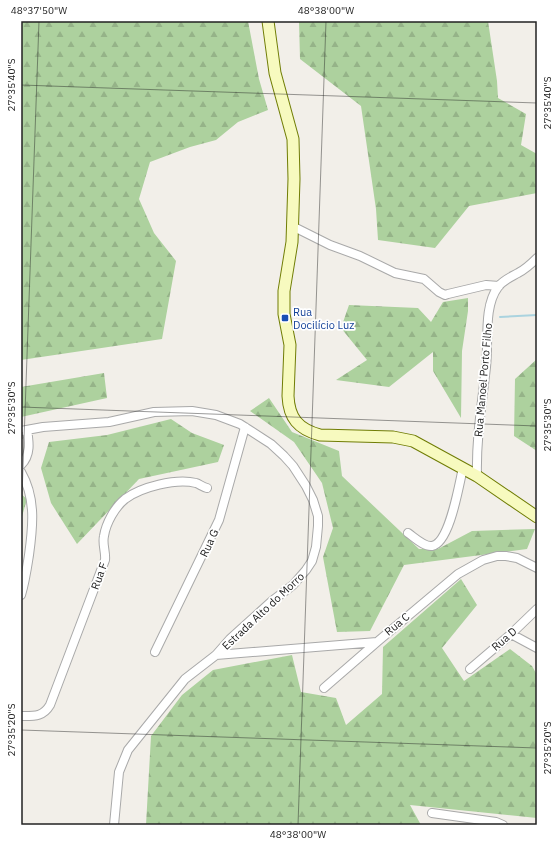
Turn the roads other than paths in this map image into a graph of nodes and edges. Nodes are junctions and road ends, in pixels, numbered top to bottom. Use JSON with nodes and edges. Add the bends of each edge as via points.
{"nodes":[{"id":1,"x":268,"y":21,"type":"edge"},
{"id":2,"x":292,"y":226,"type":"junction"},
{"id":3,"x":537,"y":258,"type":"edge"},
{"id":4,"x":499,"y":286,"type":"junction"},
{"id":5,"x":245,"y":427,"type":"junction"},
{"id":6,"x":24,"y":430,"type":"edge"},
{"id":7,"x":21,"y":465,"type":"edge"},
{"id":8,"x":463,"y":468,"type":"junction"},
{"id":9,"x":21,"y":472,"type":"edge"},
{"id":10,"x":477,"y":476,"type":"junction"},
{"id":11,"x":207,"y":488,"type":"dead end"},
{"id":12,"x":537,"y":517,"type":"edge"},
{"id":13,"x":408,"y":533,"type":"dead end"},
{"id":14,"x":537,"y":568,"type":"edge"},
{"id":15,"x":21,"y":595,"type":"edge"},
{"id":16,"x":537,"y":609,"type":"edge"},
{"id":17,"x":511,"y":634,"type":"junction"},
{"id":18,"x":377,"y":642,"type":"junction"},
{"id":19,"x":537,"y":648,"type":"edge"},
{"id":20,"x":155,"y":652,"type":"dead end"},
{"id":21,"x":216,"y":655,"type":"junction"},
{"id":22,"x":470,"y":669,"type":"dead end"},
{"id":23,"x":324,"y":688,"type":"dead end"},
{"id":24,"x":21,"y":716,"type":"edge"},
{"id":25,"x":432,"y":813,"type":"dead end"},
{"id":26,"x":472,"y":822,"type":"edge"},
{"id":27,"x":114,"y":825,"type":"edge"},
{"id":28,"x":503,"y":825,"type":"edge"}],
"edges":[{"from":1,"to":2,"type":"main road","via":[[275,73],[293,139]]},
{"from":2,"to":4,"type":"street","via":[[395,273],[424,279],[442,294],[486,285]]},
{"from":2,"to":8,"type":"main road","via":[[284,308],[290,345],[288,382],[289,404],[293,418],[301,427],[320,435],[408,439]]},
{"from":3,"to":4,"type":"street"},
{"from":4,"to":10,"type":"street","name":"Rua Manoel Porto Filho","via":[[491,301],[488,319],[486,366],[477,436]]},
{"from":5,"to":6,"type":"street","name":"Estrada Alto do Morro","via":[[216,415],[168,411],[108,422]]},
{"from":5,"to":20,"type":"street","name":"Rua G","via":[[219,520]]},
{"from":5,"to":21,"type":"street","name":"Estrada Alto do Morro","via":[[271,444],[301,477],[318,516],[318,539],[312,561],[294,585],[272,601]]},
{"from":6,"to":7,"type":"street","via":[[29,445],[28,454]]},
{"from":8,"to":10,"type":"main road"},
{"from":8,"to":13,"type":"street","via":[[452,513],[441,540],[432,546],[426,546]]},
{"from":9,"to":15,"type":"street","via":[[30,496],[33,527]]},
{"from":10,"to":12,"type":"main road"},
{"from":11,"to":24,"type":"street","name":"Rua F","via":[[185,482],[162,485],[132,495],[116,509],[103,537],[106,553],[104,564],[50,704],[46,711],[38,715]]},
{"from":14,"to":18,"type":"street","name":"Rua C","via":[[506,556],[483,560],[458,574]]},
{"from":16,"to":17,"type":"street","name":"Rua D"},
{"from":17,"to":19,"type":"street"},
{"from":17,"to":22,"type":"street","name":"Rua D"},
{"from":18,"to":21,"type":"street","name":"Rua C"},
{"from":18,"to":23,"type":"street"},
{"from":21,"to":27,"type":"street","name":"Estrada Alto do Morro","via":[[185,679],[128,750],[119,772]]},
{"from":25,"to":26,"type":"street"},
{"from":26,"to":28,"type":"street","via":[[496,822]]}]}
